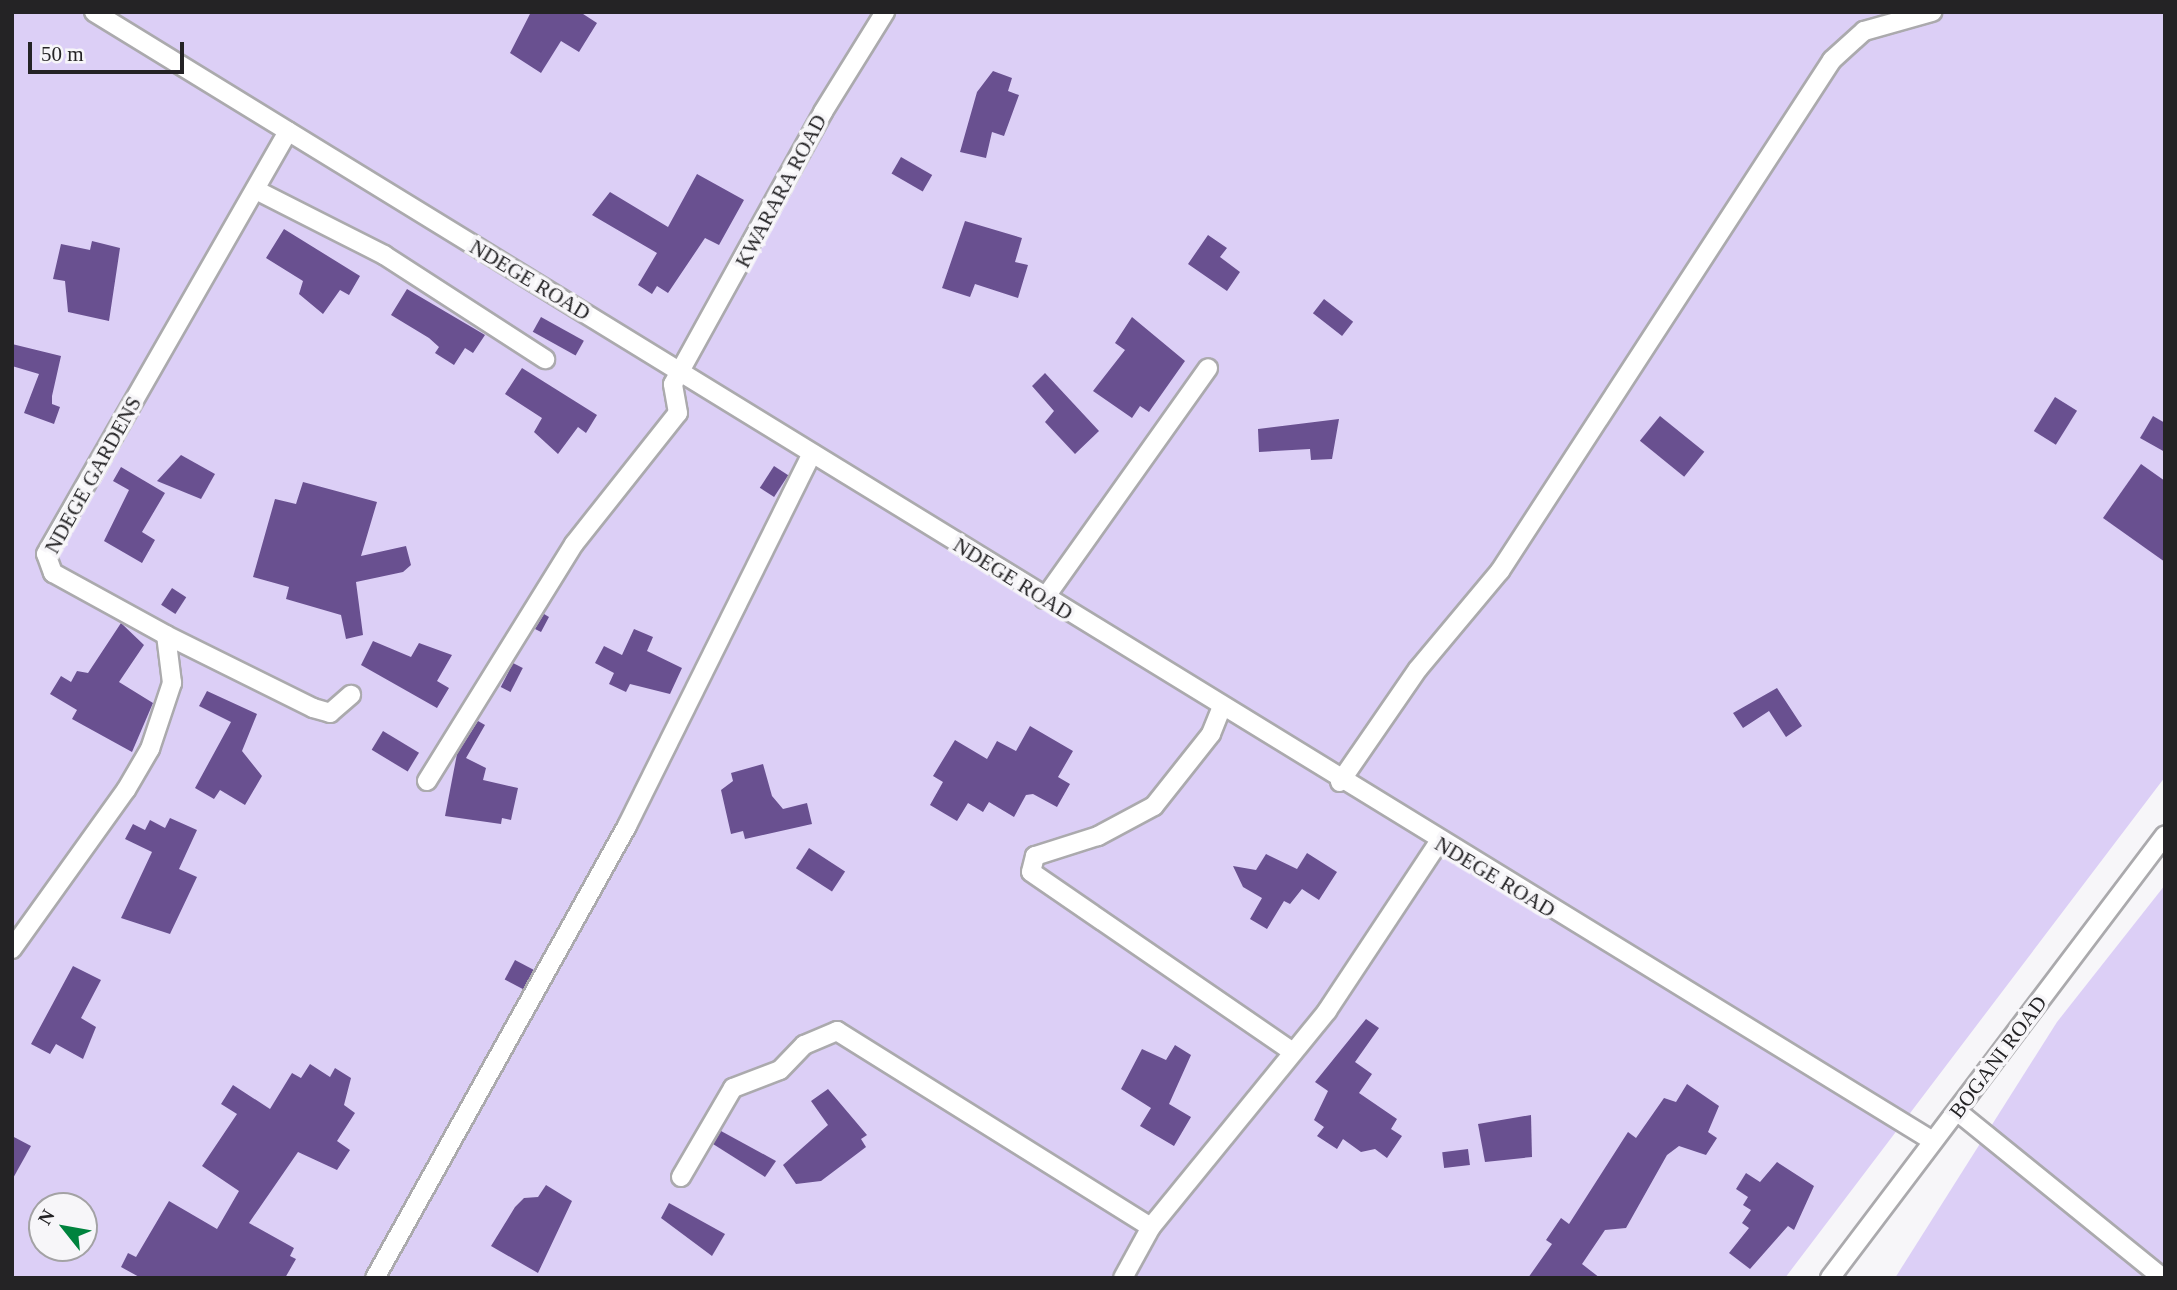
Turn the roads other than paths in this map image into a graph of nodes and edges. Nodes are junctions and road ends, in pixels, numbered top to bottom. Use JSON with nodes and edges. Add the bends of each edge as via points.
{"nodes":[{"id":1,"x":94,"y":12,"type":"edge"},
{"id":2,"x":885,"y":12,"type":"edge"},
{"id":3,"x":1932,"y":12,"type":"edge"},
{"id":4,"x":288,"y":131,"type":"junction"},
{"id":5,"x":256,"y":190,"type":"junction"},
{"id":6,"x":545,"y":359,"type":"dead end"},
{"id":7,"x":1208,"y":368,"type":"dead end"},
{"id":8,"x":683,"y":373,"type":"junction"},
{"id":9,"x":812,"y":453,"type":"junction"},
{"id":10,"x":1044,"y":599,"type":"junction"},
{"id":11,"x":166,"y":635,"type":"junction"},
{"id":12,"x":351,"y":695,"type":"dead end"},
{"id":13,"x":1221,"y":709,"type":"junction"},
{"id":14,"x":427,"y":781,"type":"dead end"},
{"id":15,"x":1340,"y":782,"type":"junction"},
{"id":16,"x":2165,"y":835,"type":"edge"},
{"id":17,"x":1439,"y":842,"type":"junction"},
{"id":18,"x":12,"y":949,"type":"edge"},
{"id":19,"x":1293,"y":1052,"type":"junction"},
{"id":20,"x":1958,"y":1112,"type":"junction"},
{"id":21,"x":1933,"y":1141,"type":"junction"},
{"id":22,"x":681,"y":1177,"type":"dead end"},
{"id":23,"x":1151,"y":1227,"type":"junction"},
{"id":24,"x":374,"y":1278,"type":"edge"},
{"id":25,"x":1123,"y":1278,"type":"edge"},
{"id":26,"x":1830,"y":1278,"type":"edge"},
{"id":27,"x":2163,"y":1278,"type":"edge"}],
"edges":[{"from":1,"to":4,"type":"street","name":"NDEGE ROAD"},
{"from":2,"to":8,"type":"street","name":"KWARARA ROAD","via":[[822,112]]},
{"from":3,"to":15,"type":"street","via":[[1864,31],[1832,60],[1500,571],[1418,669]]},
{"from":4,"to":5,"type":"street","name":"NDEGE GARDENS"},
{"from":4,"to":8,"type":"street","name":"NDEGE ROAD"},
{"from":5,"to":6,"type":"street","via":[[384,255]]},
{"from":5,"to":11,"type":"street","name":"NDEGE GARDENS","via":[[44,560],[53,573]]},
{"from":7,"to":10,"type":"street"},
{"from":8,"to":9,"type":"street","name":"NDEGE ROAD"},
{"from":8,"to":14,"type":"street","name":"KWARARA ROAD","via":[[673,384],[678,413],[574,544]]},
{"from":9,"to":10,"type":"street","name":"NDEGE ROAD"},
{"from":9,"to":24,"type":"street","via":[[626,826]]},
{"from":10,"to":13,"type":"street","name":"NDEGE ROAD"},
{"from":11,"to":12,"type":"street","via":[[313,708],[330,713]]},
{"from":11,"to":18,"type":"street","via":[[172,683],[150,748]]},
{"from":13,"to":15,"type":"street","name":"NDEGE ROAD"},
{"from":13,"to":19,"type":"street","via":[[1211,734],[1154,806],[1098,836],[1034,856],[1031,872]]},
{"from":15,"to":17,"type":"street","name":"NDEGE ROAD"},
{"from":16,"to":20,"type":"street","name":"BOGANI ROAD"},
{"from":17,"to":19,"type":"street"},
{"from":17,"to":21,"type":"street","name":"NDEGE ROAD"},
{"from":19,"to":23,"type":"street"},
{"from":20,"to":21,"type":"street","name":"BOGANI ROAD"},
{"from":20,"to":27,"type":"street"},
{"from":21,"to":26,"type":"street","name":"BOGANI ROAD"},
{"from":22,"to":23,"type":"street","via":[[733,1088],[780,1070],[804,1045],[837,1031]]},
{"from":23,"to":25,"type":"street"}]}
